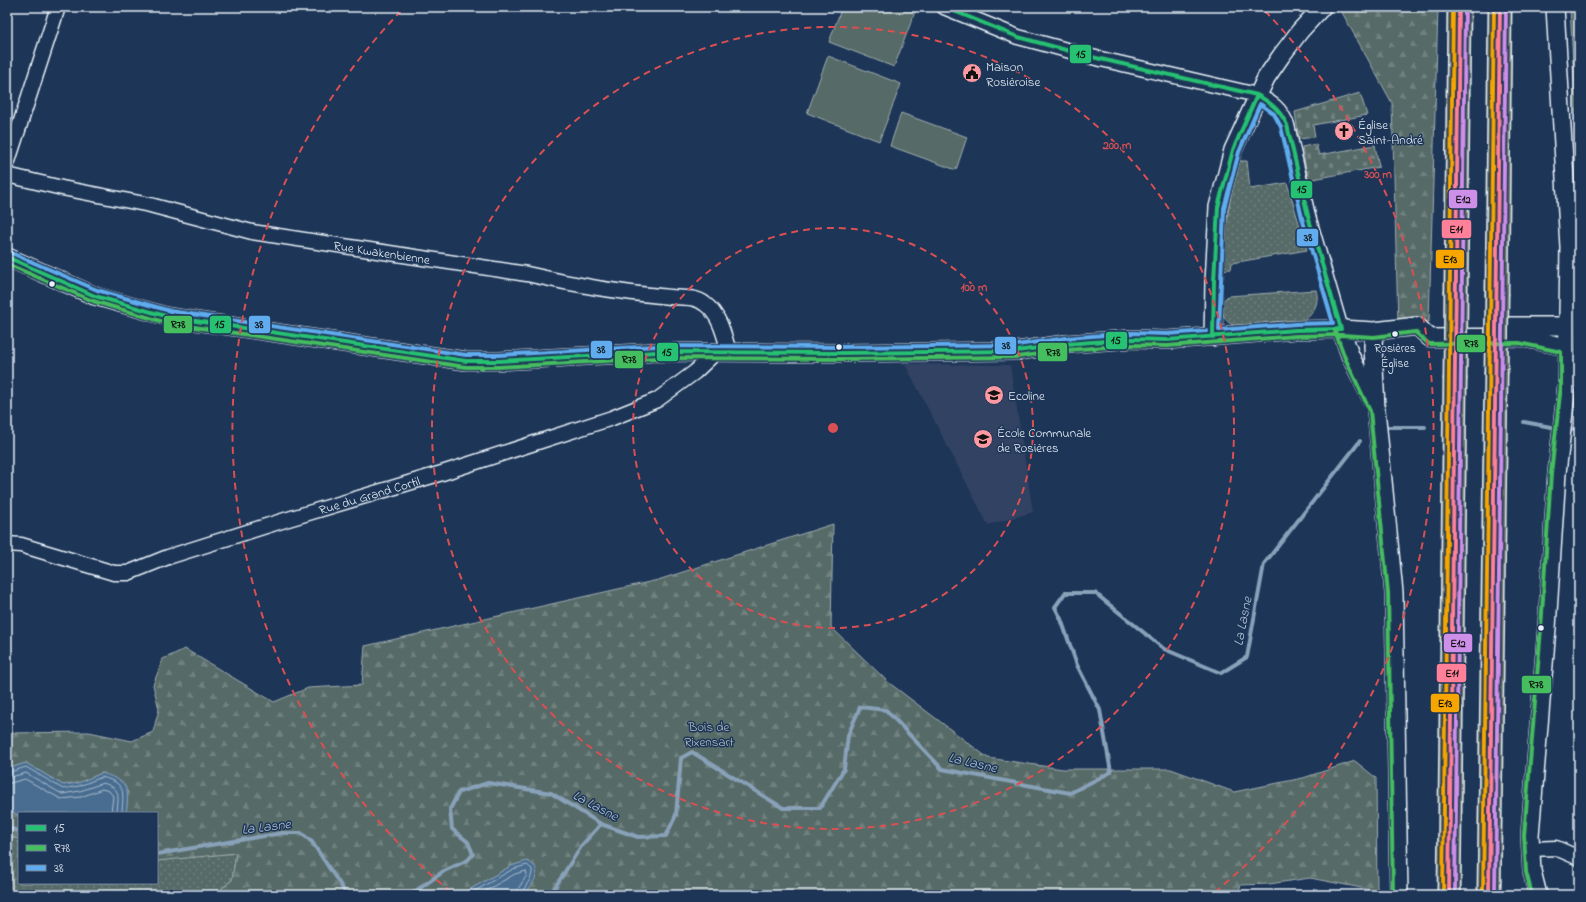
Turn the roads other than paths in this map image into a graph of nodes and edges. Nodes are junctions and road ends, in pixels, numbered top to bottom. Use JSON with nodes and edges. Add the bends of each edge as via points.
{"nodes":[{"id":1,"x":58,"y":7,"type":"edge"},
{"id":2,"x":944,"y":7,"type":"edge"},
{"id":3,"x":1322,"y":7,"type":"edge"},
{"id":4,"x":1459,"y":7,"type":"edge"},
{"id":5,"x":1500,"y":7,"type":"edge"},
{"id":6,"x":1555,"y":7,"type":"edge"},
{"id":7,"x":1257,"y":95,"type":"junction"},
{"id":8,"x":7,"y":164,"type":"edge"},
{"id":9,"x":7,"y":175,"type":"edge"},
{"id":10,"x":7,"y":257,"type":"edge"},
{"id":11,"x":1417,"y":326,"type":"junction"},
{"id":12,"x":1567,"y":326,"type":"junction"},
{"id":13,"x":1342,"y":329,"type":"junction"},
{"id":14,"x":1374,"y":331,"type":"junction"},
{"id":15,"x":1213,"y":337,"type":"junction"},
{"id":16,"x":1567,"y":347,"type":"junction"},
{"id":17,"x":723,"y":352,"type":"junction"},
{"id":18,"x":1376,"y":409,"type":"junction"},
{"id":19,"x":7,"y":544,"type":"edge"},
{"id":20,"x":1531,"y":849,"type":"junction"},
{"id":21,"x":1579,"y":858,"type":"edge"},
{"id":22,"x":1399,"y":895,"type":"edge"},
{"id":23,"x":1448,"y":895,"type":"edge"},
{"id":24,"x":1489,"y":895,"type":"edge"},
{"id":25,"x":1538,"y":895,"type":"edge"}],
"edges":[{"from":1,"to":8,"type":"street"},
{"from":2,"to":7,"type":"street","via":[[1018,37]]},
{"from":3,"to":7,"type":"street","via":[[1280,56]]},
{"from":4,"to":23,"type":"highway","bridge":true},
{"from":5,"to":24,"type":"highway","bridge":true},
{"from":6,"to":12,"type":"street","via":[[1569,247]]},
{"from":7,"to":13,"type":"street","via":[[1274,104],[1287,125],[1308,216]]},
{"from":7,"to":15,"type":"street","via":[[1233,150],[1218,207]]},
{"from":9,"to":17,"type":"street","name":"Rue Kwakenbienne","via":[[150,205],[252,232],[527,274],[635,294],[694,298],[714,313],[723,332]]},
{"from":10,"to":17,"type":"street","via":[[96,296],[169,316],[466,361],[658,352]]},
{"from":11,"to":12,"type":"street"},
{"from":11,"to":14,"type":"street"},
{"from":11,"to":16,"type":"street","via":[[1430,338],[1520,337]]},
{"from":12,"to":16,"type":"street"},
{"from":13,"to":14,"type":"street"},
{"from":13,"to":15,"type":"street"},
{"from":13,"to":18,"type":"street","via":[[1350,355]]},
{"from":14,"to":18,"type":"street"},
{"from":15,"to":17,"type":"street","via":[[1132,339],[1017,351]]},
{"from":16,"to":20,"type":"street","via":[[1567,385],[1557,473]]},
{"from":17,"to":19,"type":"street","name":"Rue du Grand Cortil","via":[[657,400],[612,418],[128,572],[114,573],[21,545]]},
{"from":18,"to":22,"type":"street","via":[[1394,593]]},
{"from":20,"to":21,"type":"street","via":[[1556,848]]},
{"from":20,"to":25,"type":"street","via":[[1532,871]]}]}
